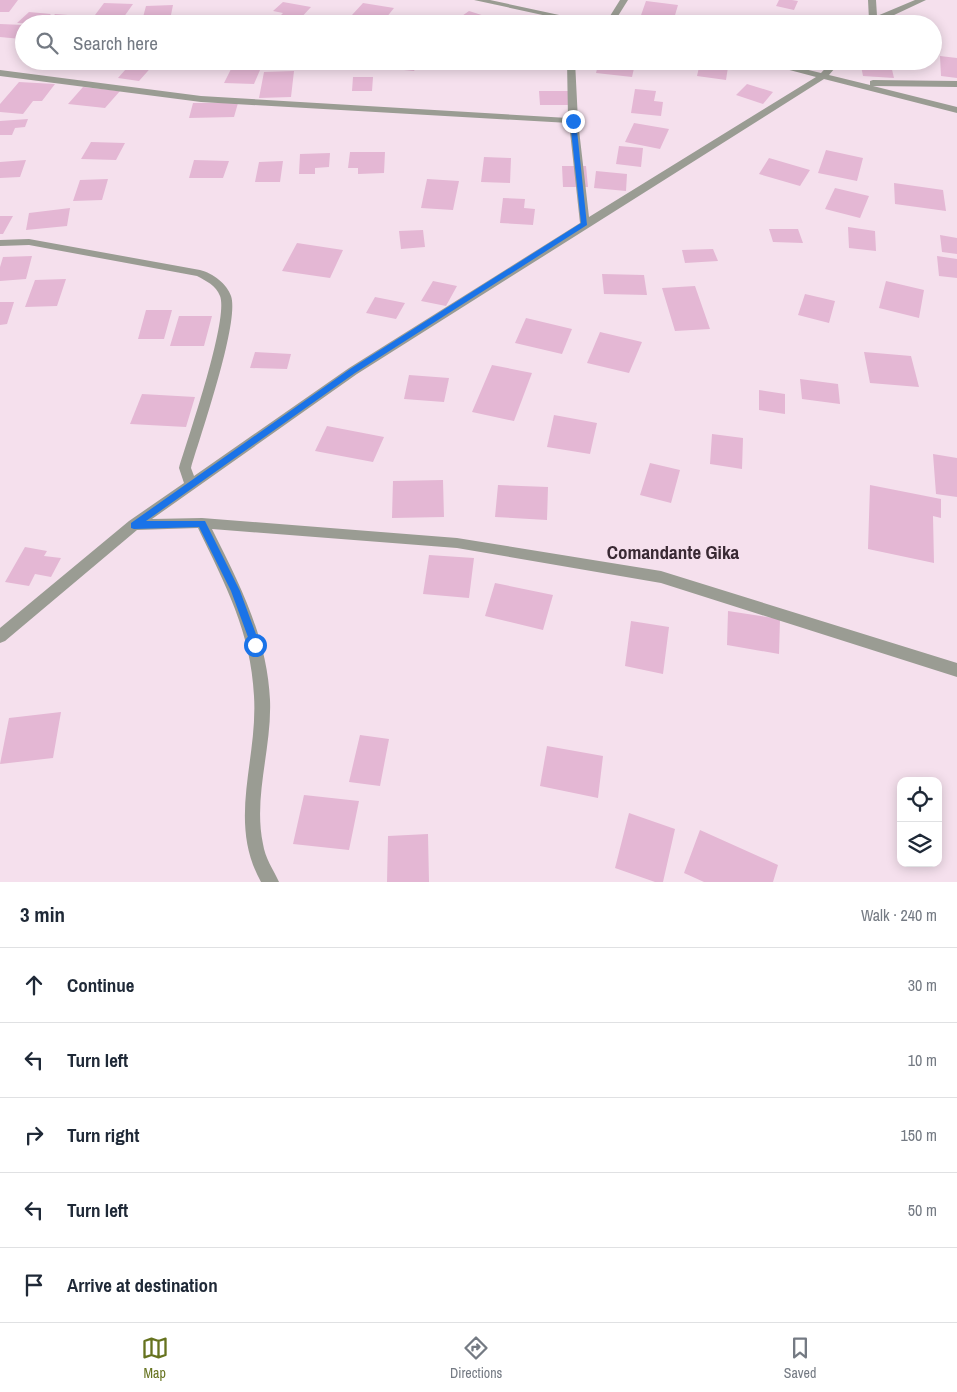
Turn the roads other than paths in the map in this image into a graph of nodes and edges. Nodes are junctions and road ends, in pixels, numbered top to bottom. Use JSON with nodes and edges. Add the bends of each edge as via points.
{"nodes":[{"id":1,"x":478,"y":0,"type":"edge"},
{"id":2,"x":624,"y":0,"type":"edge"},
{"id":3,"x":872,"y":0,"type":"edge"},
{"id":4,"x":922,"y":0,"type":"edge"},
{"id":5,"x":541,"y":15,"type":"edge"},
{"id":6,"x":615,"y":15,"type":"edge"},
{"id":7,"x":872,"y":15,"type":"edge"},
{"id":8,"x":888,"y":15,"type":"edge"},
{"id":9,"x":572,"y":70,"type":"edge"},
{"id":10,"x":798,"y":70,"type":"edge"},
{"id":11,"x":829,"y":70,"type":"edge"},
{"id":12,"x":0,"y":73,"type":"edge"},
{"id":13,"x":824,"y":76,"type":"junction"},
{"id":14,"x":853,"y":83,"type":"junction"},
{"id":15,"x":957,"y":84,"type":"edge"},
{"id":16,"x":957,"y":110,"type":"edge"},
{"id":17,"x":573,"y":121,"type":"junction"},
{"id":18,"x":585,"y":224,"type":"junction"},
{"id":19,"x":0,"y":244,"type":"edge"},
{"id":20,"x":191,"y":485,"type":"junction"},
{"id":21,"x":202,"y":523,"type":"junction"},
{"id":22,"x":134,"y":525,"type":"junction"},
{"id":23,"x":0,"y":637,"type":"edge"},
{"id":24,"x":957,"y":670,"type":"edge"},
{"id":25,"x":270,"y":882,"type":"edge"}],
"edges":[{"from":1,"to":5,"type":"street"},
{"from":2,"to":6,"type":"street"},
{"from":3,"to":7,"type":"street"},
{"from":4,"to":8,"type":"street"},
{"from":9,"to":17,"type":"street"},
{"from":10,"to":13,"type":"street"},
{"from":11,"to":13,"type":"street"},
{"from":12,"to":17,"type":"street","via":[[201,100]]},
{"from":13,"to":14,"type":"street"},
{"from":13,"to":18,"type":"street"},
{"from":14,"to":15,"type":"street"},
{"from":14,"to":16,"type":"street"},
{"from":17,"to":18,"type":"street"},
{"from":18,"to":20,"type":"street","via":[[352,371]]},
{"from":19,"to":20,"type":"street","via":[[29,242],[200,273],[218,284],[226,297],[225,321],[185,468]]},
{"from":20,"to":22,"type":"street"},
{"from":21,"to":22,"type":"street"},
{"from":21,"to":24,"type":"street","via":[[457,543],[661,577]]},
{"from":21,"to":25,"type":"street","via":[[235,591],[255,645],[262,714],[253,808],[254,846]]},
{"from":22,"to":23,"type":"street"}]}
